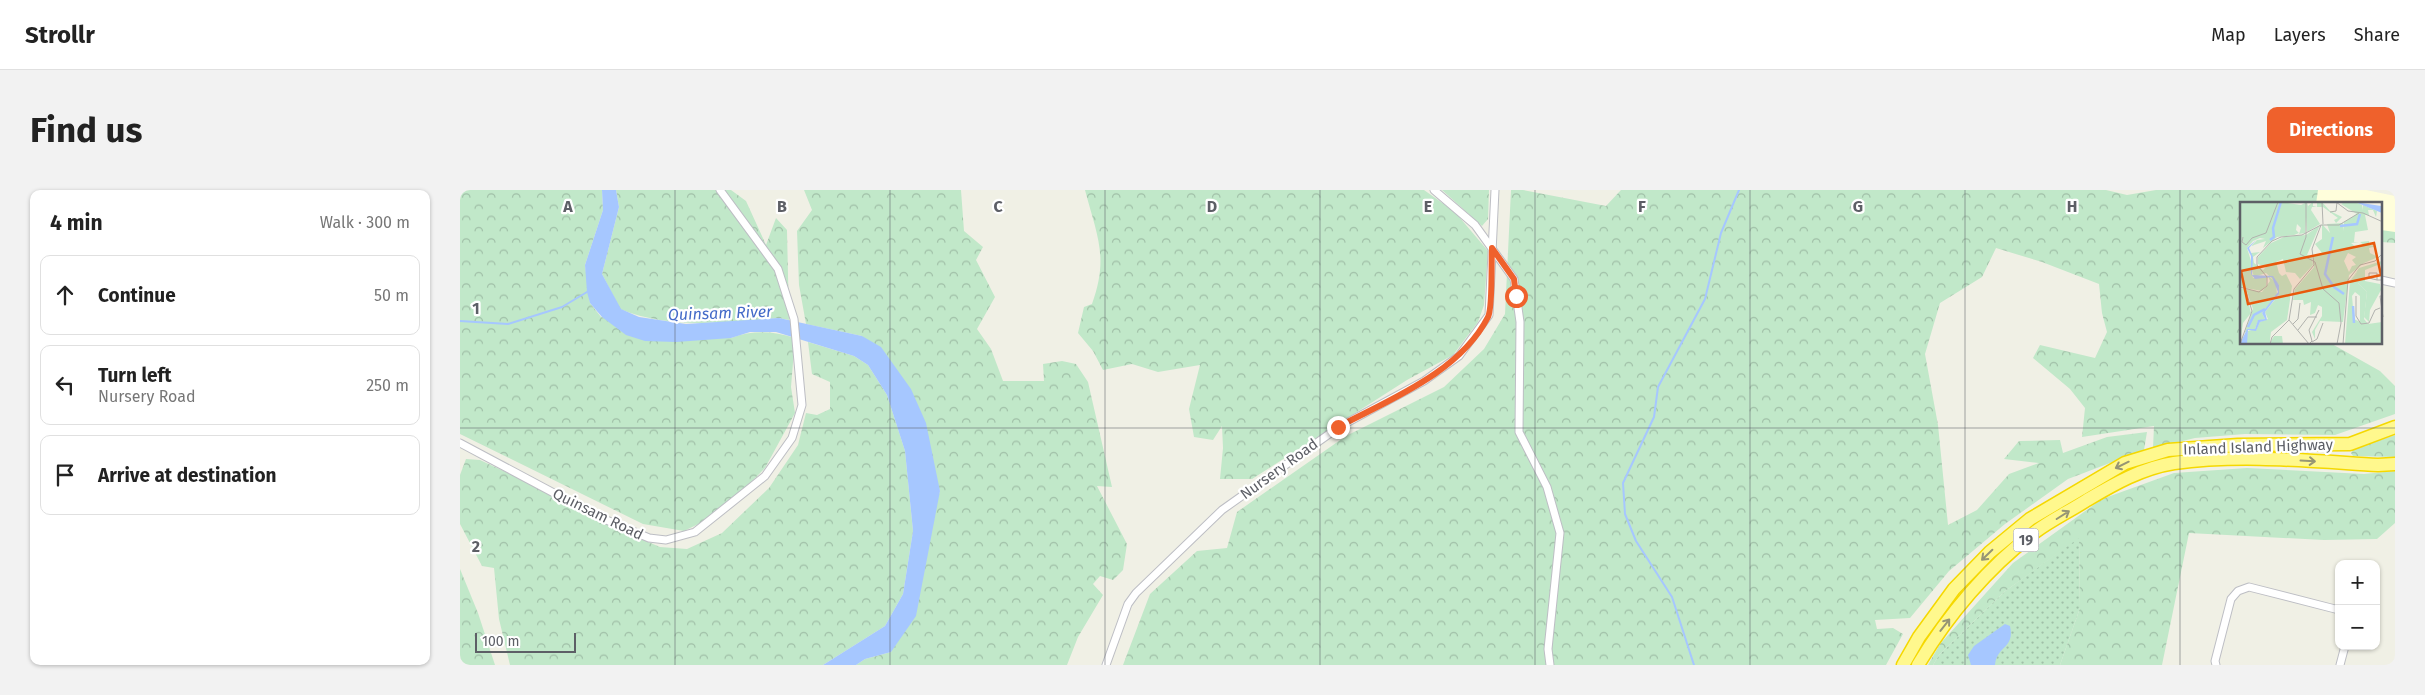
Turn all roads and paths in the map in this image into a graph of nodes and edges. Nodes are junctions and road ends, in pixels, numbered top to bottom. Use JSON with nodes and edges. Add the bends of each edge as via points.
{"nodes":[{"id":1,"x":720,"y":190,"type":"edge"},
{"id":2,"x":1434,"y":190,"type":"edge"},
{"id":3,"x":1495,"y":190,"type":"edge"},
{"id":4,"x":1492,"y":248,"type":"junction"},
{"id":5,"x":2382,"y":280,"type":"edge"},
{"id":6,"x":2395,"y":283,"type":"edge"},
{"id":7,"x":2395,"y":427,"type":"edge"},
{"id":8,"x":462,"y":444,"type":"edge"},
{"id":9,"x":2395,"y":464,"type":"edge"},
{"id":10,"x":2335,"y":609,"type":"edge"},
{"id":11,"x":2344,"y":650,"type":"edge"},
{"id":12,"x":1106,"y":665,"type":"edge"},
{"id":13,"x":1550,"y":665,"type":"edge"},
{"id":14,"x":1903,"y":665,"type":"edge"},
{"id":15,"x":1918,"y":665,"type":"edge"},
{"id":16,"x":2216,"y":665,"type":"edge"},
{"id":17,"x":2340,"y":665,"type":"edge"}],
"edges":[{"from":1,"to":8,"type":"street","name":"Quinsam Road","via":[[778,269],[794,319],[802,405],[792,438],[765,476],[695,532],[666,540],[649,538],[598,516]]},
{"from":2,"to":4,"type":"street","via":[[1475,225]]},
{"from":3,"to":4,"type":"street","name":"Nursery Road"},
{"from":4,"to":12,"type":"street","name":"Nursery Road","via":[[1489,315],[1459,356],[1424,381],[1338,427],[1222,510],[1136,593],[1128,604]]},
{"from":4,"to":13,"type":"street","via":[[1514,279],[1520,322],[1520,432],[1547,487],[1560,533],[1548,649]]},
{"from":5,"to":6,"type":"street"},
{"from":7,"to":14,"type":"highway","name":"Inland Island Highway","number":"19","one_way":true,"via":[[2350,444],[2177,449],[2125,463],[2030,519],[1990,552],[1954,589]]},
{"from":15,"to":9,"type":"highway","name":"Inland Island Highway","number":"19","one_way":true,"via":[[1964,600],[2001,562],[2036,532],[2130,475],[2172,464],[2251,458]]},
{"from":10,"to":16,"type":"street","via":[[2249,587],[2238,590],[2231,599]]},
{"from":11,"to":17,"type":"street"}]}
